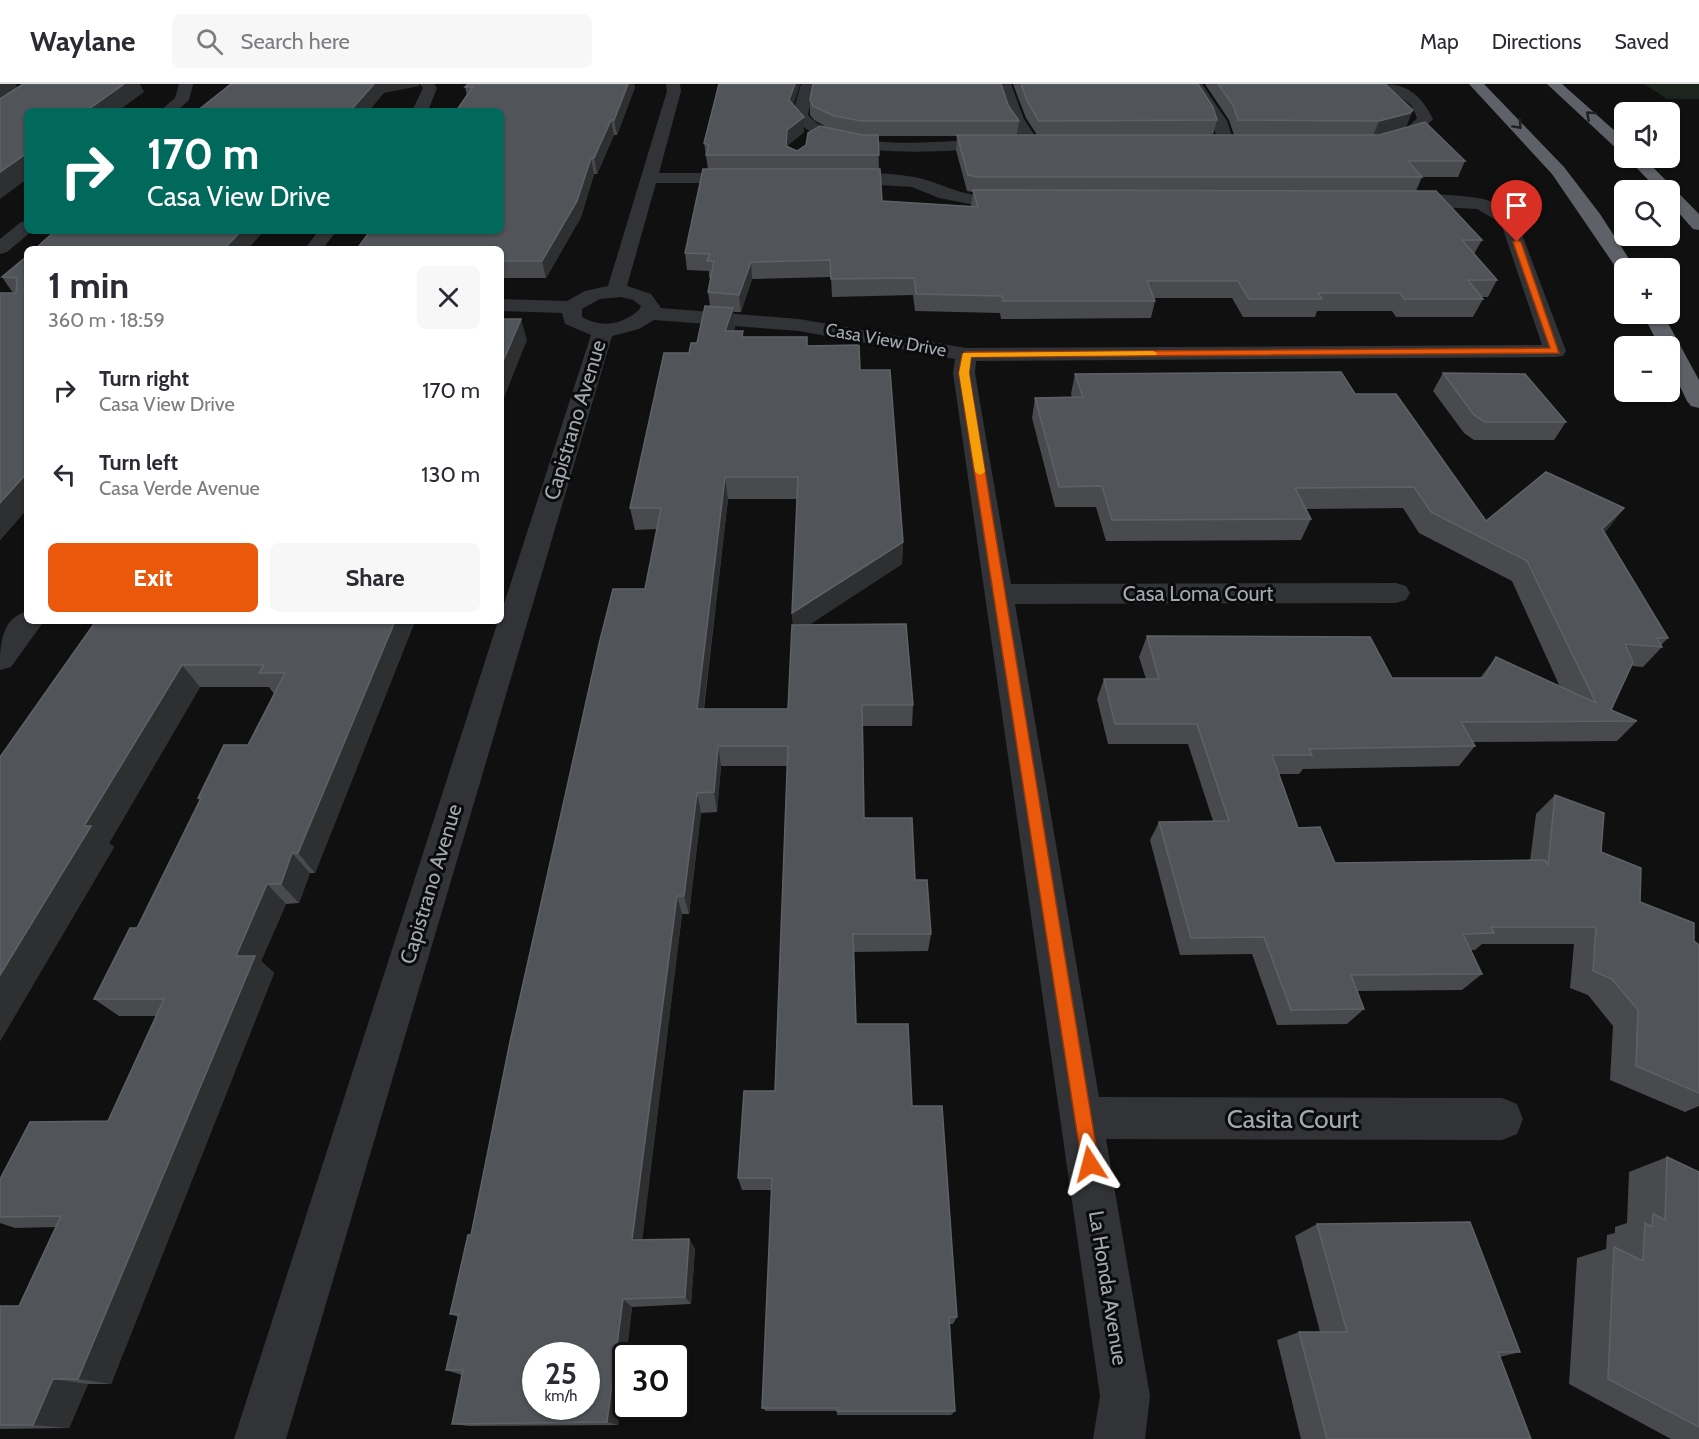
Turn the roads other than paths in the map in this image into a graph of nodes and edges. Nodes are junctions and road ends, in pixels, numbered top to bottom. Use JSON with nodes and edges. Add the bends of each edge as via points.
{"nodes":[{"id":1,"x":186,"y":84,"type":"edge"},
{"id":2,"x":428,"y":84,"type":"edge"},
{"id":3,"x":673,"y":84,"type":"edge"},
{"id":4,"x":808,"y":84,"type":"edge"},
{"id":5,"x":1004,"y":84,"type":"edge"},
{"id":6,"x":1195,"y":84,"type":"edge"},
{"id":7,"x":1391,"y":84,"type":"edge"},
{"id":8,"x":1476,"y":84,"type":"edge"},
{"id":9,"x":1554,"y":84,"type":"edge"},
{"id":10,"x":172,"y":108,"type":"edge"},
{"id":11,"x":421,"y":108,"type":"edge"},
{"id":12,"x":1614,"y":138,"type":"edge"},
{"id":13,"x":1206,"y":142,"type":"edge"},
{"id":14,"x":1363,"y":143,"type":"edge"},
{"id":15,"x":1645,"y":168,"type":"edge"},
{"id":16,"x":651,"y":178,"type":"junction"},
{"id":17,"x":758,"y":178,"type":"edge"},
{"id":18,"x":815,"y":178,"type":"edge"},
{"id":19,"x":1656,"y":180,"type":"edge"},
{"id":20,"x":1385,"y":200,"type":"edge"},
{"id":21,"x":1034,"y":201,"type":"edge"},
{"id":22,"x":1680,"y":205,"type":"edge"},
{"id":23,"x":1699,"y":225,"type":"edge"},
{"id":24,"x":24,"y":228,"type":"edge"},
{"id":25,"x":0,"y":248,"type":"edge"},
{"id":26,"x":1619,"y":258,"type":"edge"},
{"id":27,"x":616,"y":291,"type":"junction"},
{"id":28,"x":504,"y":305,"type":"edge"},
{"id":29,"x":572,"y":307,"type":"junction"},
{"id":30,"x":649,"y":313,"type":"junction"},
{"id":31,"x":1658,"y":324,"type":"edge"},
{"id":32,"x":603,"y":330,"type":"junction"},
{"id":33,"x":966,"y":355,"type":"junction"},
{"id":34,"x":1699,"y":401,"type":"edge"},
{"id":35,"x":1396,"y":593,"type":"dead end"},
{"id":36,"x":999,"y":594,"type":"junction"},
{"id":37,"x":27,"y":624,"type":"edge"},
{"id":38,"x":0,"y":659,"type":"edge"},
{"id":39,"x":1083,"y":1118,"type":"junction"},
{"id":40,"x":1502,"y":1119,"type":"dead end"},
{"id":41,"x":260,"y":1439,"type":"edge"},
{"id":42,"x":1119,"y":1439,"type":"edge"}],
"edges":[{"from":1,"to":10,"type":"street","via":[[182,100]]},
{"from":2,"to":11,"type":"street"},
{"from":3,"to":16,"type":"street"},
{"from":4,"to":5,"type":"street","via":[[800,115],[813,136],[862,143],[1037,142],[1016,119]]},
{"from":6,"to":13,"type":"street","via":[[1232,142]]},
{"from":7,"to":14,"type":"street","via":[[1418,104],[1425,119],[1411,133]]},
{"from":8,"to":26,"type":"highway","one_way":true,"via":[[1527,135],[1575,193]]},
{"from":12,"to":9,"type":"highway","one_way":true},
{"from":15,"to":19,"type":"highway"},
{"from":16,"to":17,"type":"street"},
{"from":16,"to":27,"type":"street"},
{"from":18,"to":21,"type":"street","via":[[883,178],[915,182],[975,200]]},
{"from":20,"to":33,"type":"street","name":"Casa View Drive","via":[[1481,204],[1509,220],[1556,351]]},
{"from":22,"to":23,"type":"highway"},
{"from":24,"to":25,"type":"street"},
{"from":27,"to":29,"type":"street","via":[[589,296]]},
{"from":27,"to":30,"type":"street","via":[[647,300],[651,306]]},
{"from":28,"to":29,"type":"street"},
{"from":29,"to":32,"type":"street","via":[[572,320]]},
{"from":30,"to":32,"type":"street","via":[[632,325]]},
{"from":30,"to":33,"type":"street","name":"Casa View Drive","via":[[799,325]]},
{"from":31,"to":34,"type":"highway"},
{"from":32,"to":41,"type":"street","name":"Capistrano Avenue"},
{"from":33,"to":36,"type":"street","name":"La Honda Avenue","via":[[964,373]]},
{"from":35,"to":36,"type":"street","name":"Casa Loma Court"},
{"from":36,"to":39,"type":"street","name":"La Honda Avenue"},
{"from":37,"to":38,"type":"street"},
{"from":39,"to":40,"type":"street","name":"Casita Court"},
{"from":39,"to":42,"type":"street","name":"La Honda Avenue","via":[[1125,1396]]}]}
